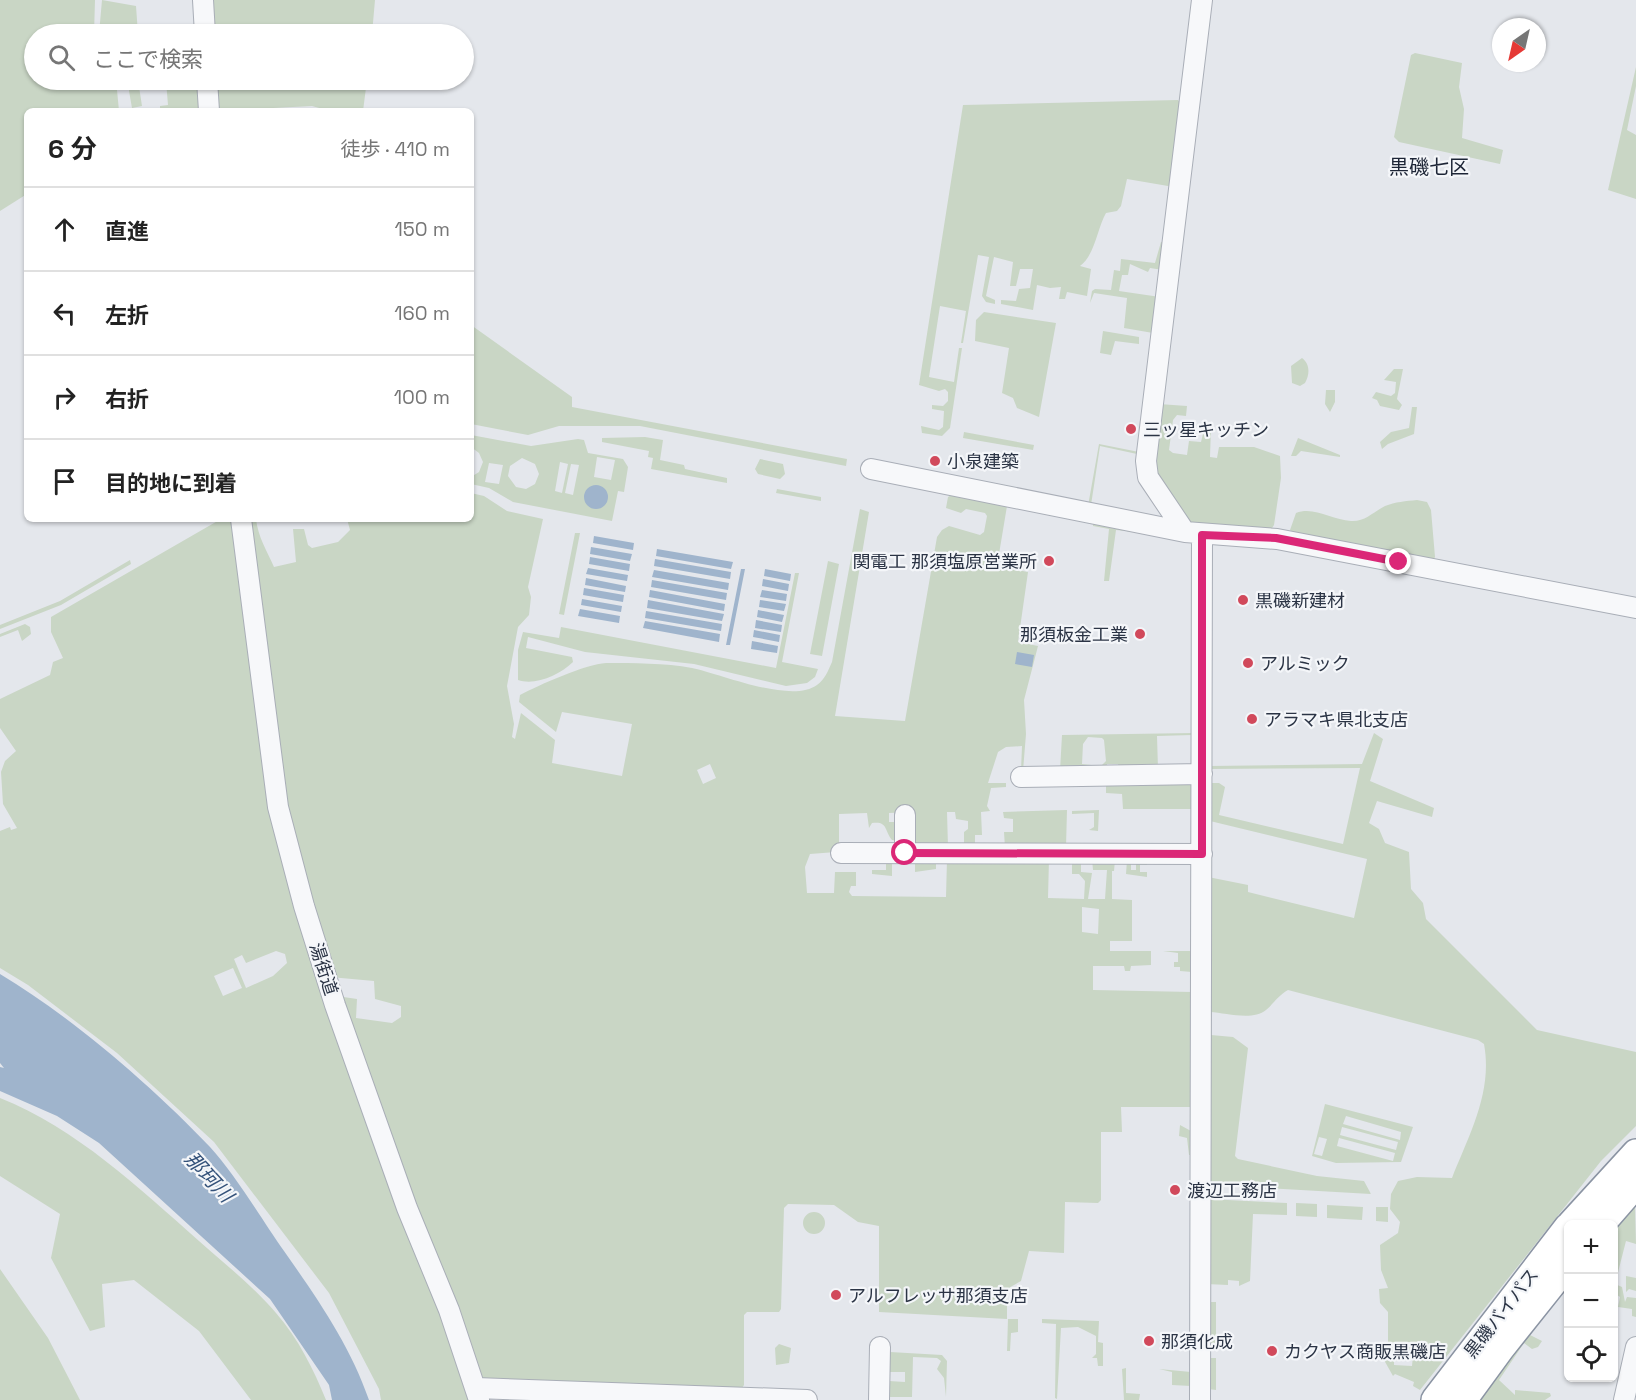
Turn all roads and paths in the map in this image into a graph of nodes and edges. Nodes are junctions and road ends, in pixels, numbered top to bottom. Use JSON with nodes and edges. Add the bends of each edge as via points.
{"nodes":[{"id":1,"x":203,"y":0,"type":"edge"},
{"id":2,"x":1202,"y":0,"type":"edge"},
{"id":3,"x":204,"y":24,"type":"edge"},
{"id":4,"x":208,"y":90,"type":"edge"},
{"id":5,"x":209,"y":108,"type":"edge"},
{"id":6,"x":871,"y":470,"type":"dead end"},
{"id":7,"x":241,"y":522,"type":"edge"},
{"id":8,"x":1193,"y":533,"type":"junction"},
{"id":9,"x":1636,"y":608,"type":"edge"},
{"id":10,"x":1202,"y":774,"type":"junction"},
{"id":11,"x":1022,"y":777,"type":"dead end"},
{"id":12,"x":905,"y":815,"type":"dead end"},
{"id":13,"x":841,"y":853,"type":"dead end"},
{"id":14,"x":905,"y":853,"type":"junction"},
{"id":15,"x":1202,"y":854,"type":"junction"},
{"id":16,"x":1636,"y":1153,"type":"edge"},
{"id":17,"x":1636,"y":1184,"type":"edge"},
{"id":18,"x":1575,"y":1220,"type":"edge"},
{"id":19,"x":1604,"y":1220,"type":"edge"},
{"id":20,"x":1564,"y":1234,"type":"edge"},
{"id":21,"x":1564,"y":1270,"type":"edge"},
{"id":22,"x":880,"y":1347,"type":"dead end"},
{"id":23,"x":1636,"y":1347,"type":"edge"},
{"id":24,"x":477,"y":1394,"type":"edge"},
{"id":25,"x":807,"y":1400,"type":"edge"},
{"id":26,"x":879,"y":1400,"type":"edge"},
{"id":27,"x":1200,"y":1400,"type":"edge"},
{"id":28,"x":1435,"y":1400,"type":"edge"},
{"id":29,"x":1463,"y":1400,"type":"edge"},
{"id":30,"x":1624,"y":1400,"type":"edge"}],
"edges":[{"from":1,"to":3,"type":"street"},
{"from":2,"to":8,"type":"street","via":[[1146,460],[1153,486]]},
{"from":4,"to":5,"type":"street"},
{"from":6,"to":8,"type":"street"},
{"from":7,"to":24,"type":"street","name":"湯街道","via":[[278,807],[301,896],[339,1016]]},
{"from":8,"to":9,"type":"street","via":[[1276,538]]},
{"from":8,"to":10,"type":"street"},
{"from":10,"to":11,"type":"street"},
{"from":10,"to":15,"type":"street"},
{"from":12,"to":14,"type":"street"},
{"from":13,"to":14,"type":"street"},
{"from":14,"to":15,"type":"street"},
{"from":15,"to":27,"type":"street"},
{"from":16,"to":18,"type":"highway","name":"黒磯バイパス"},
{"from":17,"to":19,"type":"highway"},
{"from":20,"to":28,"type":"highway","name":"黒磯バイパス"},
{"from":21,"to":29,"type":"highway","name":"黒磯バイパス"},
{"from":22,"to":26,"type":"street"},
{"from":23,"to":30,"type":"street"},
{"from":24,"to":25,"type":"street"}]}
